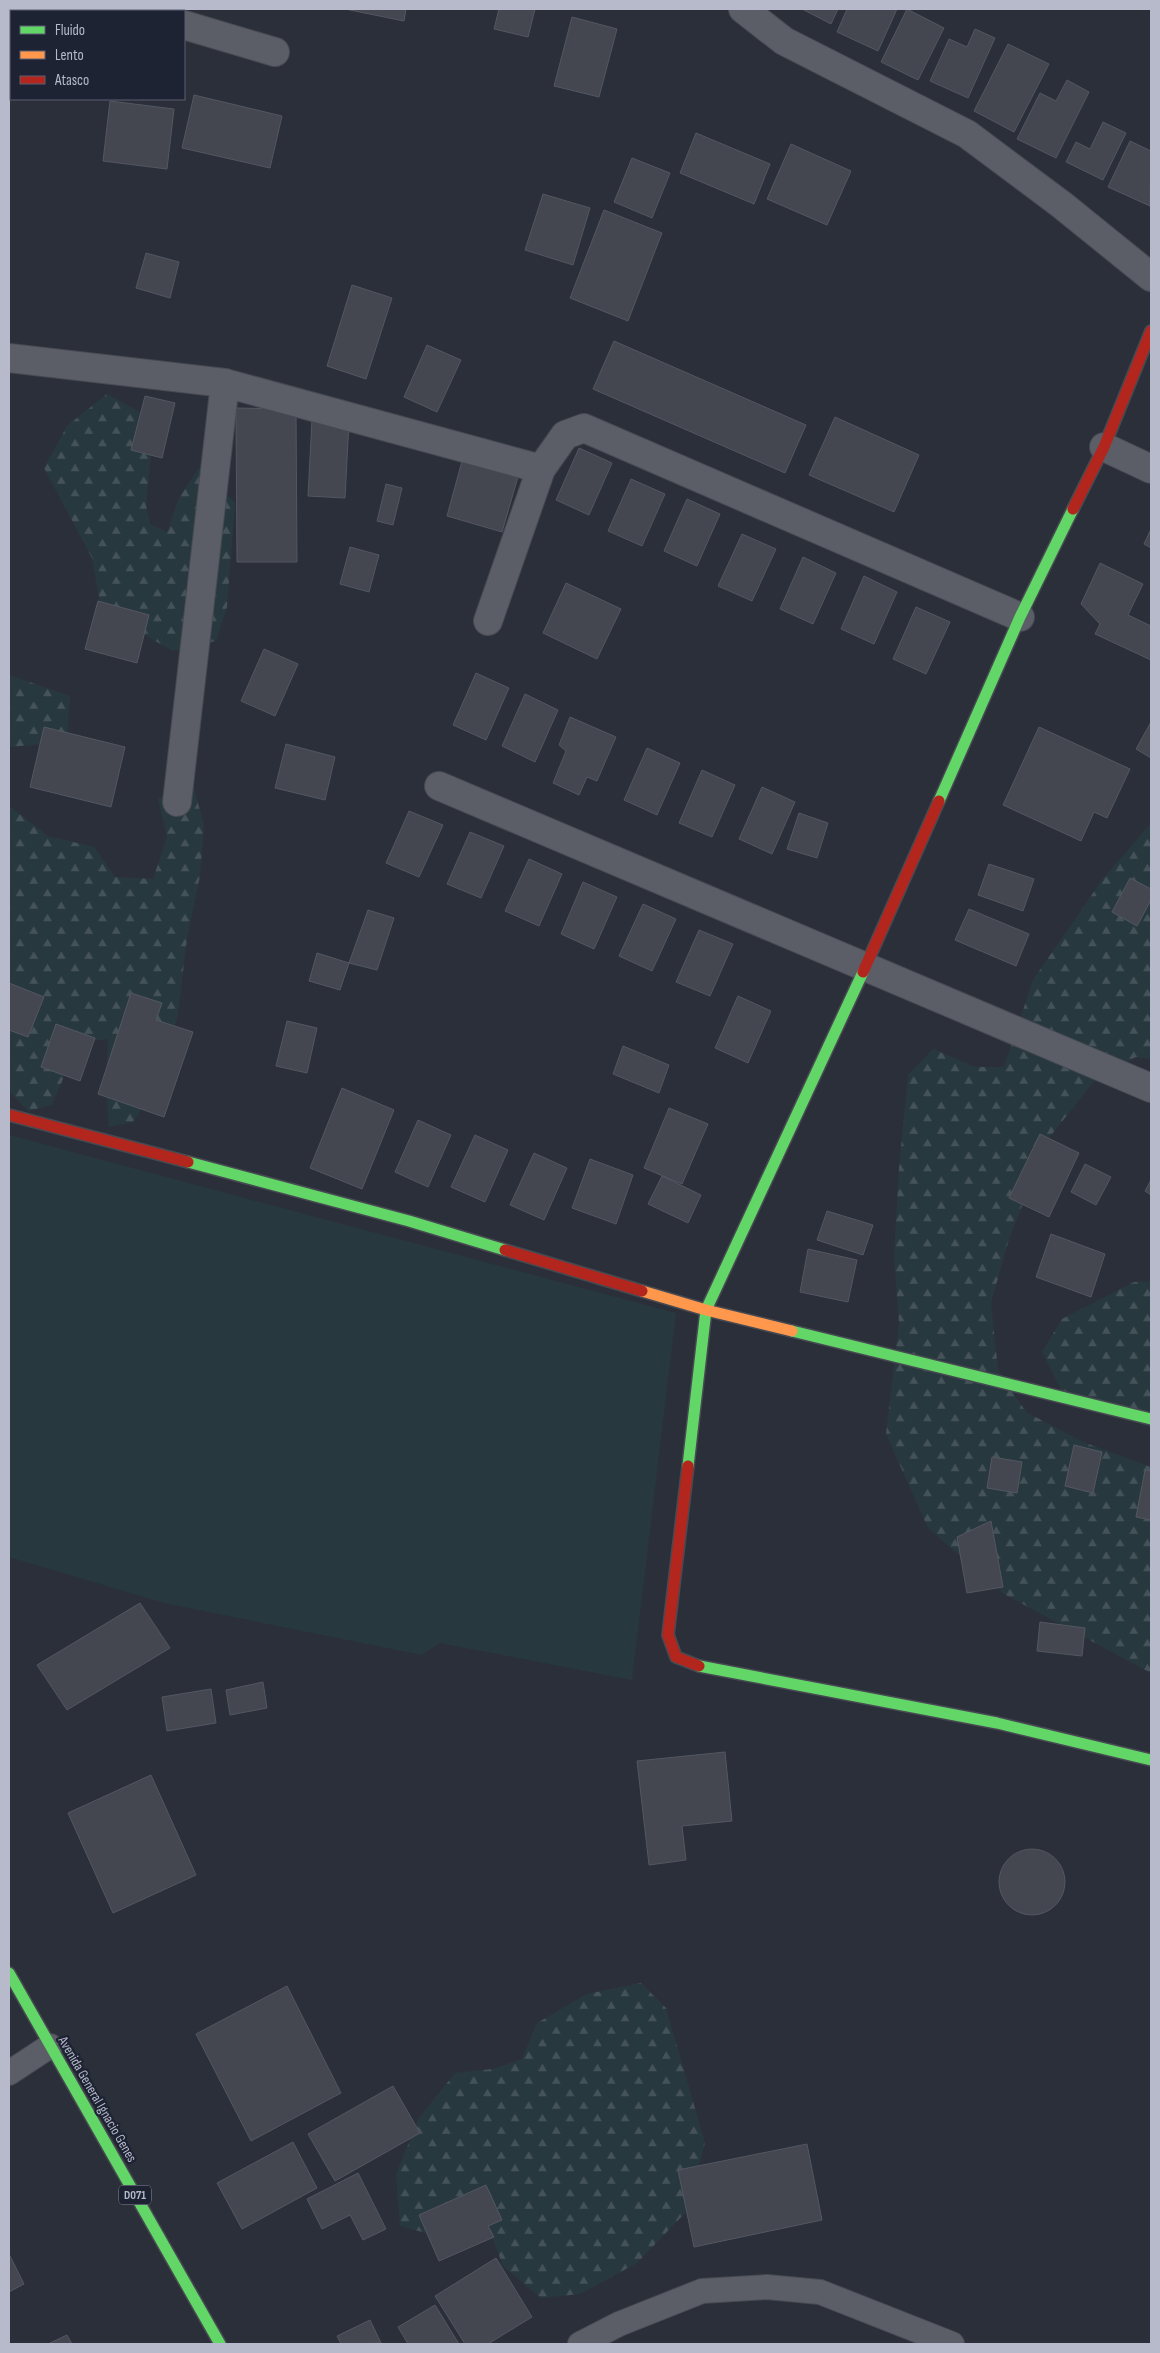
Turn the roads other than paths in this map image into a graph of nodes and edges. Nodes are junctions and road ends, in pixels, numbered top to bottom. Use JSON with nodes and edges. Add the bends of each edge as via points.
{"nodes":[{"id":1,"x":742,"y":9,"type":"edge"},
{"id":2,"x":185,"y":25,"type":"edge"},
{"id":3,"x":275,"y":52,"type":"dead end"},
{"id":4,"x":1151,"y":277,"type":"edge"},
{"id":5,"x":1151,"y":330,"type":"edge"},
{"id":6,"x":9,"y":358,"type":"edge"},
{"id":7,"x":225,"y":383,"type":"junction"},
{"id":8,"x":1104,"y":447,"type":"junction"},
{"id":9,"x":541,"y":468,"type":"junction"},
{"id":10,"x":1151,"y":469,"type":"edge"},
{"id":11,"x":1020,"y":617,"type":"junction"},
{"id":12,"x":488,"y":621,"type":"dead end"},
{"id":13,"x":439,"y":786,"type":"dead end"},
{"id":14,"x":177,"y":802,"type":"dead end"},
{"id":15,"x":865,"y":968,"type":"junction"},
{"id":16,"x":1151,"y":1088,"type":"edge"},
{"id":17,"x":9,"y":1115,"type":"edge"},
{"id":18,"x":706,"y":1310,"type":"junction"},
{"id":19,"x":1151,"y":1419,"type":"edge"},
{"id":20,"x":1151,"y":1760,"type":"edge"},
{"id":21,"x":9,"y":1973,"type":"edge"},
{"id":22,"x":50,"y":2046,"type":"junction"},
{"id":23,"x":9,"y":2073,"type":"edge"},
{"id":24,"x":220,"y":2344,"type":"edge"},
{"id":25,"x":580,"y":2344,"type":"edge"},
{"id":26,"x":952,"y":2344,"type":"edge"}],
"edges":[{"from":1,"to":4,"type":"street","via":[[784,41],[967,134]]},
{"from":2,"to":3,"type":"street"},
{"from":5,"to":8,"type":"street"},
{"from":6,"to":7,"type":"street"},
{"from":7,"to":9,"type":"street"},
{"from":7,"to":14,"type":"street"},
{"from":8,"to":10,"type":"street"},
{"from":8,"to":11,"type":"street"},
{"from":9,"to":11,"type":"street","via":[[565,436],[584,428]]},
{"from":9,"to":12,"type":"street"},
{"from":11,"to":15,"type":"street"},
{"from":13,"to":15,"type":"street"},
{"from":15,"to":16,"type":"street"},
{"from":15,"to":18,"type":"street"},
{"from":17,"to":18,"type":"street","via":[[409,1221]]},
{"from":18,"to":19,"type":"street"},
{"from":18,"to":20,"type":"street","via":[[668,1635],[676,1657],[704,1668],[996,1723]]},
{"from":21,"to":22,"type":"street","name":"Avenida General Ignacio Genes","number":"D071"},
{"from":22,"to":23,"type":"lane"},
{"from":22,"to":24,"type":"street","name":"Avenida General Ignacio Genes","number":"D071"},
{"from":25,"to":26,"type":"lane","via":[[619,2324],[702,2291],[767,2287],[820,2292]]}]}
